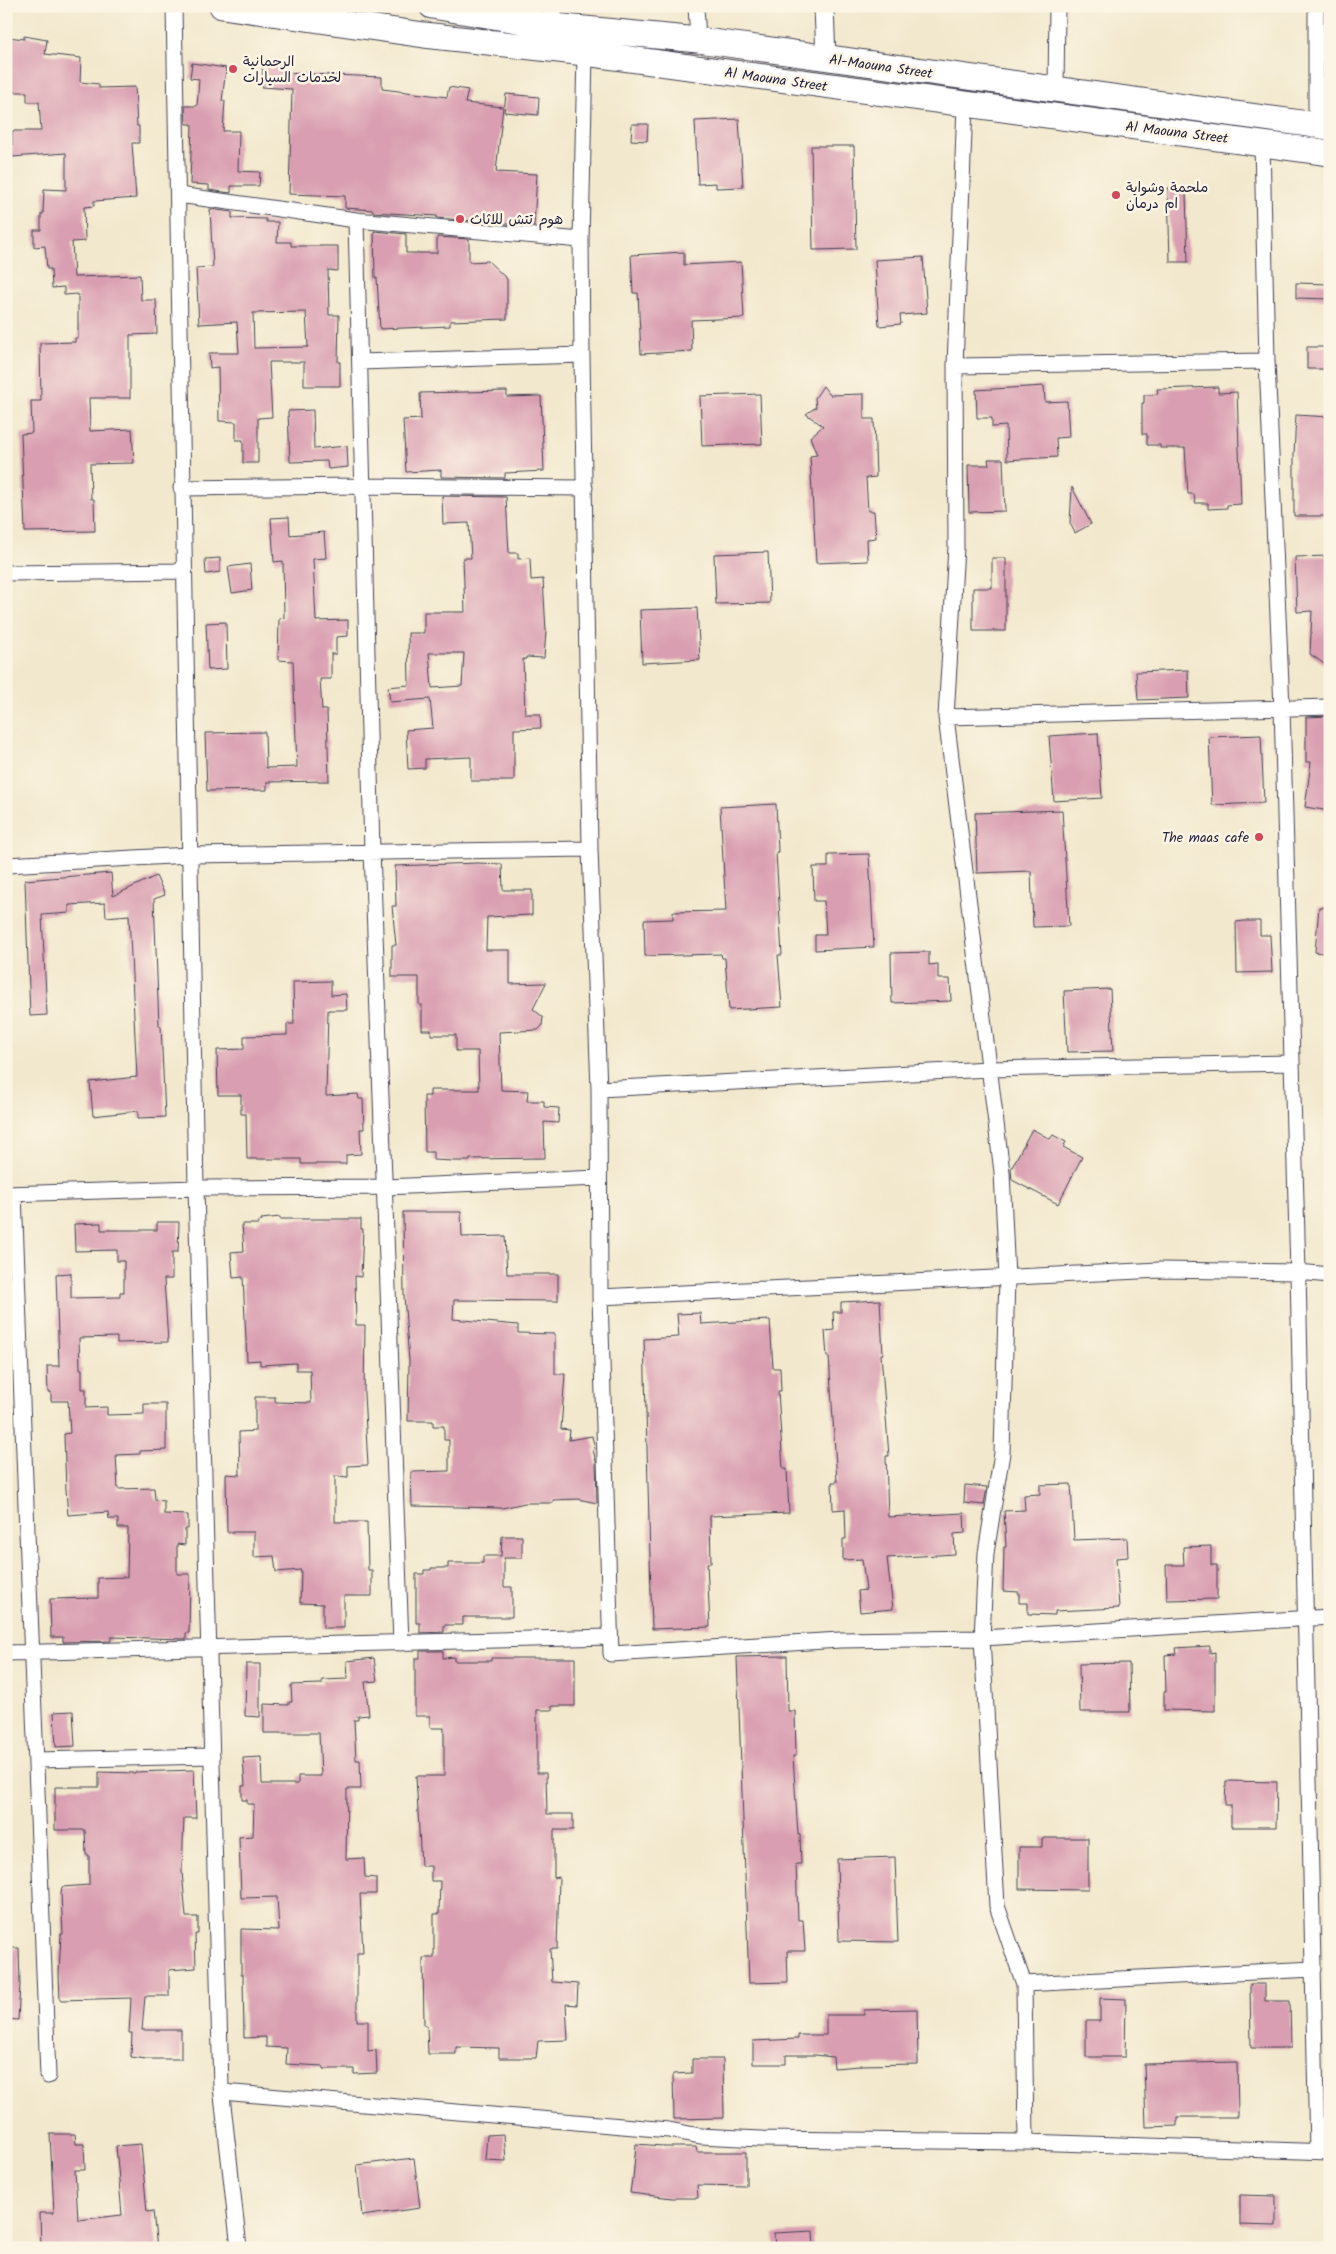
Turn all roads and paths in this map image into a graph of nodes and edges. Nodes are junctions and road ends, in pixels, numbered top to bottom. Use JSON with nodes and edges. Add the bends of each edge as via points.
{"nodes":[{"id":1,"x":174,"y":6,"type":"edge"},
{"id":2,"x":222,"y":6,"type":"edge"},
{"id":3,"x":432,"y":6,"type":"edge"},
{"id":4,"x":696,"y":6,"type":"edge"},
{"id":5,"x":824,"y":6,"type":"edge"},
{"id":6,"x":1057,"y":6,"type":"edge"},
{"id":7,"x":1316,"y":6,"type":"edge"},
{"id":8,"x":554,"y":16,"type":"edge"},
{"id":9,"x":698,"y":40,"type":"junction"},
{"id":10,"x":585,"y":53,"type":"junction"},
{"id":11,"x":826,"y":59,"type":"junction"},
{"id":12,"x":1056,"y":91,"type":"junction"},
{"id":13,"x":964,"y":105,"type":"junction"},
{"id":14,"x":1323,"y":126,"type":"edge"},
{"id":15,"x":1262,"y":143,"type":"junction"},
{"id":16,"x":1330,"y":153,"type":"edge"},
{"id":17,"x":178,"y":195,"type":"junction"},
{"id":18,"x":356,"y":220,"type":"junction"},
{"id":19,"x":581,"y":240,"type":"junction"},
{"id":20,"x":582,"y":356,"type":"junction"},
{"id":21,"x":1267,"y":361,"type":"junction"},
{"id":22,"x":360,"y":362,"type":"junction"},
{"id":23,"x":955,"y":366,"type":"junction"},
{"id":24,"x":362,"y":486,"type":"junction"},
{"id":25,"x":182,"y":488,"type":"junction"},
{"id":26,"x":585,"y":488,"type":"junction"},
{"id":27,"x":184,"y":571,"type":"junction"},
{"id":28,"x":6,"y":573,"type":"edge"},
{"id":29,"x":1330,"y":706,"type":"edge"},
{"id":30,"x":1282,"y":708,"type":"junction"},
{"id":31,"x":946,"y":717,"type":"junction"},
{"id":32,"x":590,"y":849,"type":"junction"},
{"id":33,"x":372,"y":852,"type":"junction"},
{"id":34,"x":189,"y":855,"type":"junction"},
{"id":35,"x":6,"y":865,"type":"edge"},
{"id":36,"x":1291,"y":1064,"type":"junction"},
{"id":37,"x":989,"y":1069,"type":"junction"},
{"id":38,"x":599,"y":1089,"type":"junction"},
{"id":39,"x":599,"y":1178,"type":"junction"},
{"id":40,"x":385,"y":1187,"type":"junction"},
{"id":41,"x":196,"y":1188,"type":"junction"},
{"id":42,"x":10,"y":1194,"type":"edge"},
{"id":43,"x":1298,"y":1272,"type":"junction"},
{"id":44,"x":1330,"y":1275,"type":"edge"},
{"id":45,"x":1006,"y":1278,"type":"junction"},
{"id":46,"x":600,"y":1297,"type":"junction"},
{"id":47,"x":1330,"y":1616,"type":"edge"},
{"id":48,"x":1306,"y":1617,"type":"junction"},
{"id":49,"x":610,"y":1637,"type":"junction"},
{"id":50,"x":982,"y":1638,"type":"junction"},
{"id":51,"x":401,"y":1643,"type":"junction"},
{"id":52,"x":209,"y":1649,"type":"junction"},
{"id":53,"x":6,"y":1653,"type":"edge"},
{"id":54,"x":32,"y":1653,"type":"junction"},
{"id":55,"x":212,"y":1756,"type":"junction"},
{"id":56,"x":36,"y":1760,"type":"junction"},
{"id":57,"x":1314,"y":1969,"type":"junction"},
{"id":58,"x":1024,"y":1984,"type":"junction"},
{"id":59,"x":48,"y":2076,"type":"dead end"},
{"id":60,"x":222,"y":2092,"type":"junction"},
{"id":61,"x":1026,"y":2142,"type":"junction"},
{"id":62,"x":1323,"y":2151,"type":"edge"},
{"id":63,"x":238,"y":2248,"type":"edge"}],
"edges":[{"from":1,"to":17,"type":"street"},
{"from":2,"to":10,"type":"highway","name":"Al Maouna Street","via":[[424,35]]},
{"from":3,"to":8,"type":"highway","name":"Al-Maouna Street"},
{"from":4,"to":9,"type":"street"},
{"from":5,"to":11,"type":"street"},
{"from":6,"to":12,"type":"street"},
{"from":7,"to":14,"type":"street"},
{"from":8,"to":9,"type":"highway","name":"Al-Maouna Street"},
{"from":9,"to":11,"type":"highway","name":"Al-Maouna Street"},
{"from":10,"to":13,"type":"highway","name":"Al Maouna Street"},
{"from":10,"to":19,"type":"street"},
{"from":11,"to":12,"type":"highway","name":"Al-Maouna Street"},
{"from":12,"to":14,"type":"highway","name":"Al-Maouna Street"},
{"from":13,"to":15,"type":"highway","name":"Al Maouna Street"},
{"from":13,"to":23,"type":"street"},
{"from":15,"to":16,"type":"highway","name":"Al Maouna Street"},
{"from":15,"to":21,"type":"street"},
{"from":17,"to":18,"type":"street"},
{"from":17,"to":25,"type":"street"},
{"from":18,"to":19,"type":"street"},
{"from":18,"to":22,"type":"street"},
{"from":19,"to":20,"type":"street"},
{"from":20,"to":22,"type":"street"},
{"from":20,"to":26,"type":"street"},
{"from":21,"to":23,"type":"street"},
{"from":21,"to":30,"type":"street"},
{"from":22,"to":24,"type":"street"},
{"from":23,"to":31,"type":"street","via":[[956,547]]},
{"from":24,"to":25,"type":"street"},
{"from":24,"to":26,"type":"street"},
{"from":24,"to":33,"type":"street"},
{"from":25,"to":27,"type":"street"},
{"from":26,"to":32,"type":"street"},
{"from":27,"to":28,"type":"street"},
{"from":27,"to":34,"type":"street"},
{"from":29,"to":30,"type":"street"},
{"from":30,"to":31,"type":"street"},
{"from":30,"to":36,"type":"street"},
{"from":31,"to":37,"type":"street"},
{"from":32,"to":33,"type":"street"},
{"from":32,"to":38,"type":"street"},
{"from":33,"to":34,"type":"street"},
{"from":33,"to":40,"type":"street"},
{"from":34,"to":35,"type":"street"},
{"from":34,"to":41,"type":"street"},
{"from":36,"to":37,"type":"street"},
{"from":36,"to":43,"type":"street"},
{"from":37,"to":38,"type":"street"},
{"from":37,"to":45,"type":"street","via":[[1002,1172]]},
{"from":38,"to":39,"type":"street"},
{"from":39,"to":40,"type":"street"},
{"from":39,"to":46,"type":"street"},
{"from":40,"to":41,"type":"street"},
{"from":40,"to":51,"type":"street"},
{"from":41,"to":42,"type":"street"},
{"from":41,"to":52,"type":"street"},
{"from":42,"to":54,"type":"street"},
{"from":43,"to":44,"type":"street"},
{"from":43,"to":45,"type":"street","via":[[1160,1270]]},
{"from":43,"to":48,"type":"street"},
{"from":45,"to":46,"type":"street"},
{"from":45,"to":50,"type":"street","via":[[1002,1453],[986,1553]]},
{"from":46,"to":49,"type":"street"},
{"from":47,"to":48,"type":"street"},
{"from":48,"to":50,"type":"street"},
{"from":48,"to":57,"type":"street"},
{"from":49,"to":50,"type":"street","via":[[611,1654],[840,1640]]},
{"from":49,"to":51,"type":"street"},
{"from":50,"to":58,"type":"street","via":[[997,1906]]},
{"from":51,"to":52,"type":"street"},
{"from":52,"to":54,"type":"street"},
{"from":52,"to":55,"type":"street"},
{"from":53,"to":54,"type":"street"},
{"from":54,"to":56,"type":"street"},
{"from":55,"to":56,"type":"street"},
{"from":55,"to":60,"type":"street"},
{"from":56,"to":59,"type":"street"},
{"from":57,"to":58,"type":"street"},
{"from":57,"to":62,"type":"street"},
{"from":58,"to":61,"type":"street"},
{"from":60,"to":61,"type":"street","via":[[669,2130],[700,2136]]},
{"from":60,"to":63,"type":"street"},
{"from":61,"to":62,"type":"street"}]}
